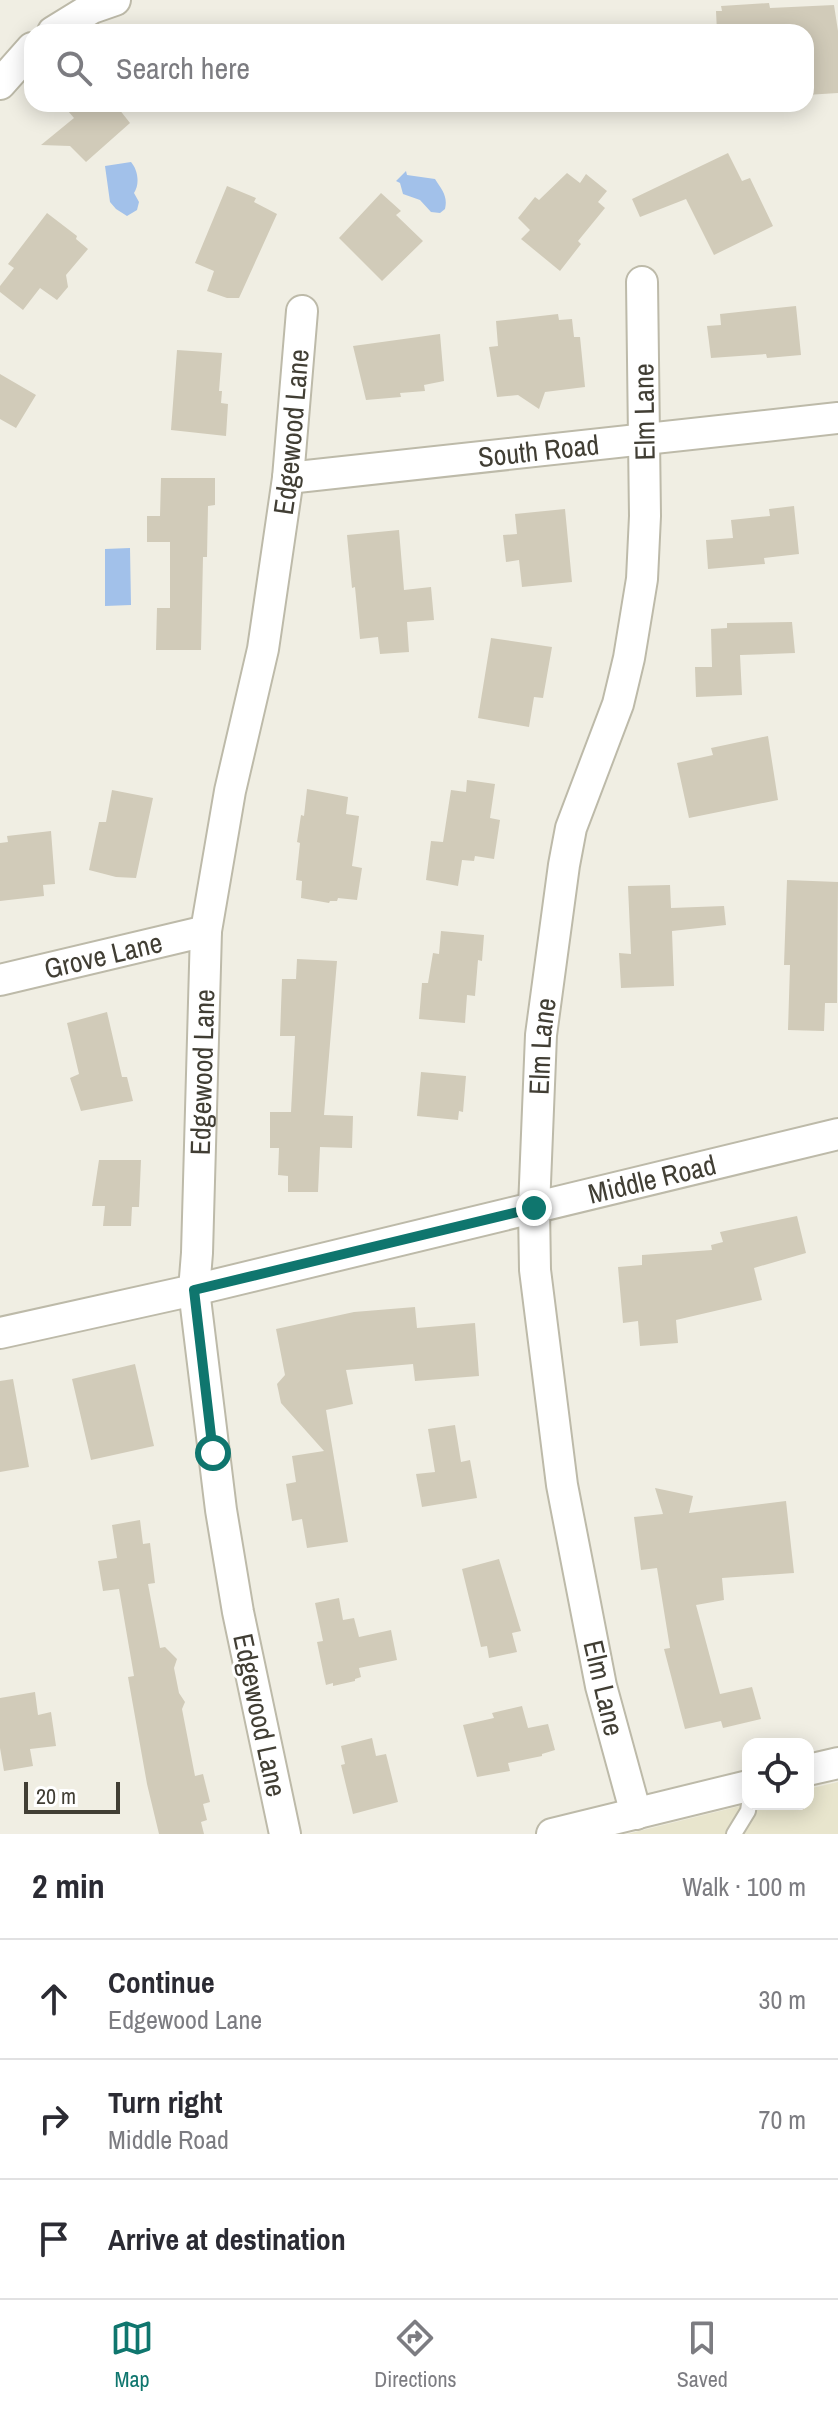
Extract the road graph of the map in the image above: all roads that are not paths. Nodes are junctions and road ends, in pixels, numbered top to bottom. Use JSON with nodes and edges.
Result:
{"nodes":[{"id":1,"x":115,"y":0,"type":"edge"},
{"id":2,"x":66,"y":24,"type":"edge"},
{"id":3,"x":24,"y":57,"type":"edge"},
{"id":4,"x":0,"y":84,"type":"edge"},
{"id":5,"x":642,"y":282,"type":"dead end"},
{"id":6,"x":302,"y":311,"type":"dead end"},
{"id":7,"x":838,"y":418,"type":"edge"},
{"id":8,"x":645,"y":439,"type":"junction"},
{"id":9,"x":288,"y":478,"type":"junction"},
{"id":10,"x":206,"y":931,"type":"junction"},
{"id":11,"x":0,"y":980,"type":"edge"},
{"id":12,"x":838,"y":1134,"type":"edge"},
{"id":13,"x":534,"y":1208,"type":"junction"},
{"id":14,"x":194,"y":1290,"type":"junction"},
{"id":15,"x":0,"y":1333,"type":"edge"},
{"id":16,"x":838,"y":1763,"type":"edge"},
{"id":17,"x":814,"y":1769,"type":"edge"},
{"id":18,"x":742,"y":1788,"type":"edge"},
{"id":19,"x":748,"y":1810,"type":"edge"},
{"id":20,"x":636,"y":1814,"type":"junction"},
{"id":21,"x":285,"y":1834,"type":"edge"},
{"id":22,"x":552,"y":1834,"type":"edge"},
{"id":23,"x":734,"y":1834,"type":"edge"}],
"edges":[{"from":1,"to":2,"type":"street"},
{"from":3,"to":4,"type":"street"},
{"from":5,"to":8,"type":"street","name":"Elm Lane"},
{"from":6,"to":9,"type":"street","name":"Edgewood Lane"},
{"from":7,"to":8,"type":"street","name":"South Road"},
{"from":8,"to":9,"type":"street","name":"South Road"},
{"from":8,"to":13,"type":"street","name":"Elm Lane"},
{"from":9,"to":10,"type":"street","name":"Edgewood Lane"},
{"from":10,"to":11,"type":"street","name":"Grove Lane"},
{"from":10,"to":14,"type":"street","name":"Edgewood Lane"},
{"from":12,"to":13,"type":"street","name":"Middle Road"},
{"from":13,"to":14,"type":"street","name":"Middle Road"},
{"from":13,"to":20,"type":"street","name":"Elm Lane"},
{"from":14,"to":15,"type":"street","name":"Middle Road"},
{"from":14,"to":21,"type":"street","name":"Edgewood Lane"},
{"from":16,"to":17,"type":"street"},
{"from":18,"to":20,"type":"street"},
{"from":19,"to":23,"type":"lane"},
{"from":20,"to":22,"type":"street"}]}
